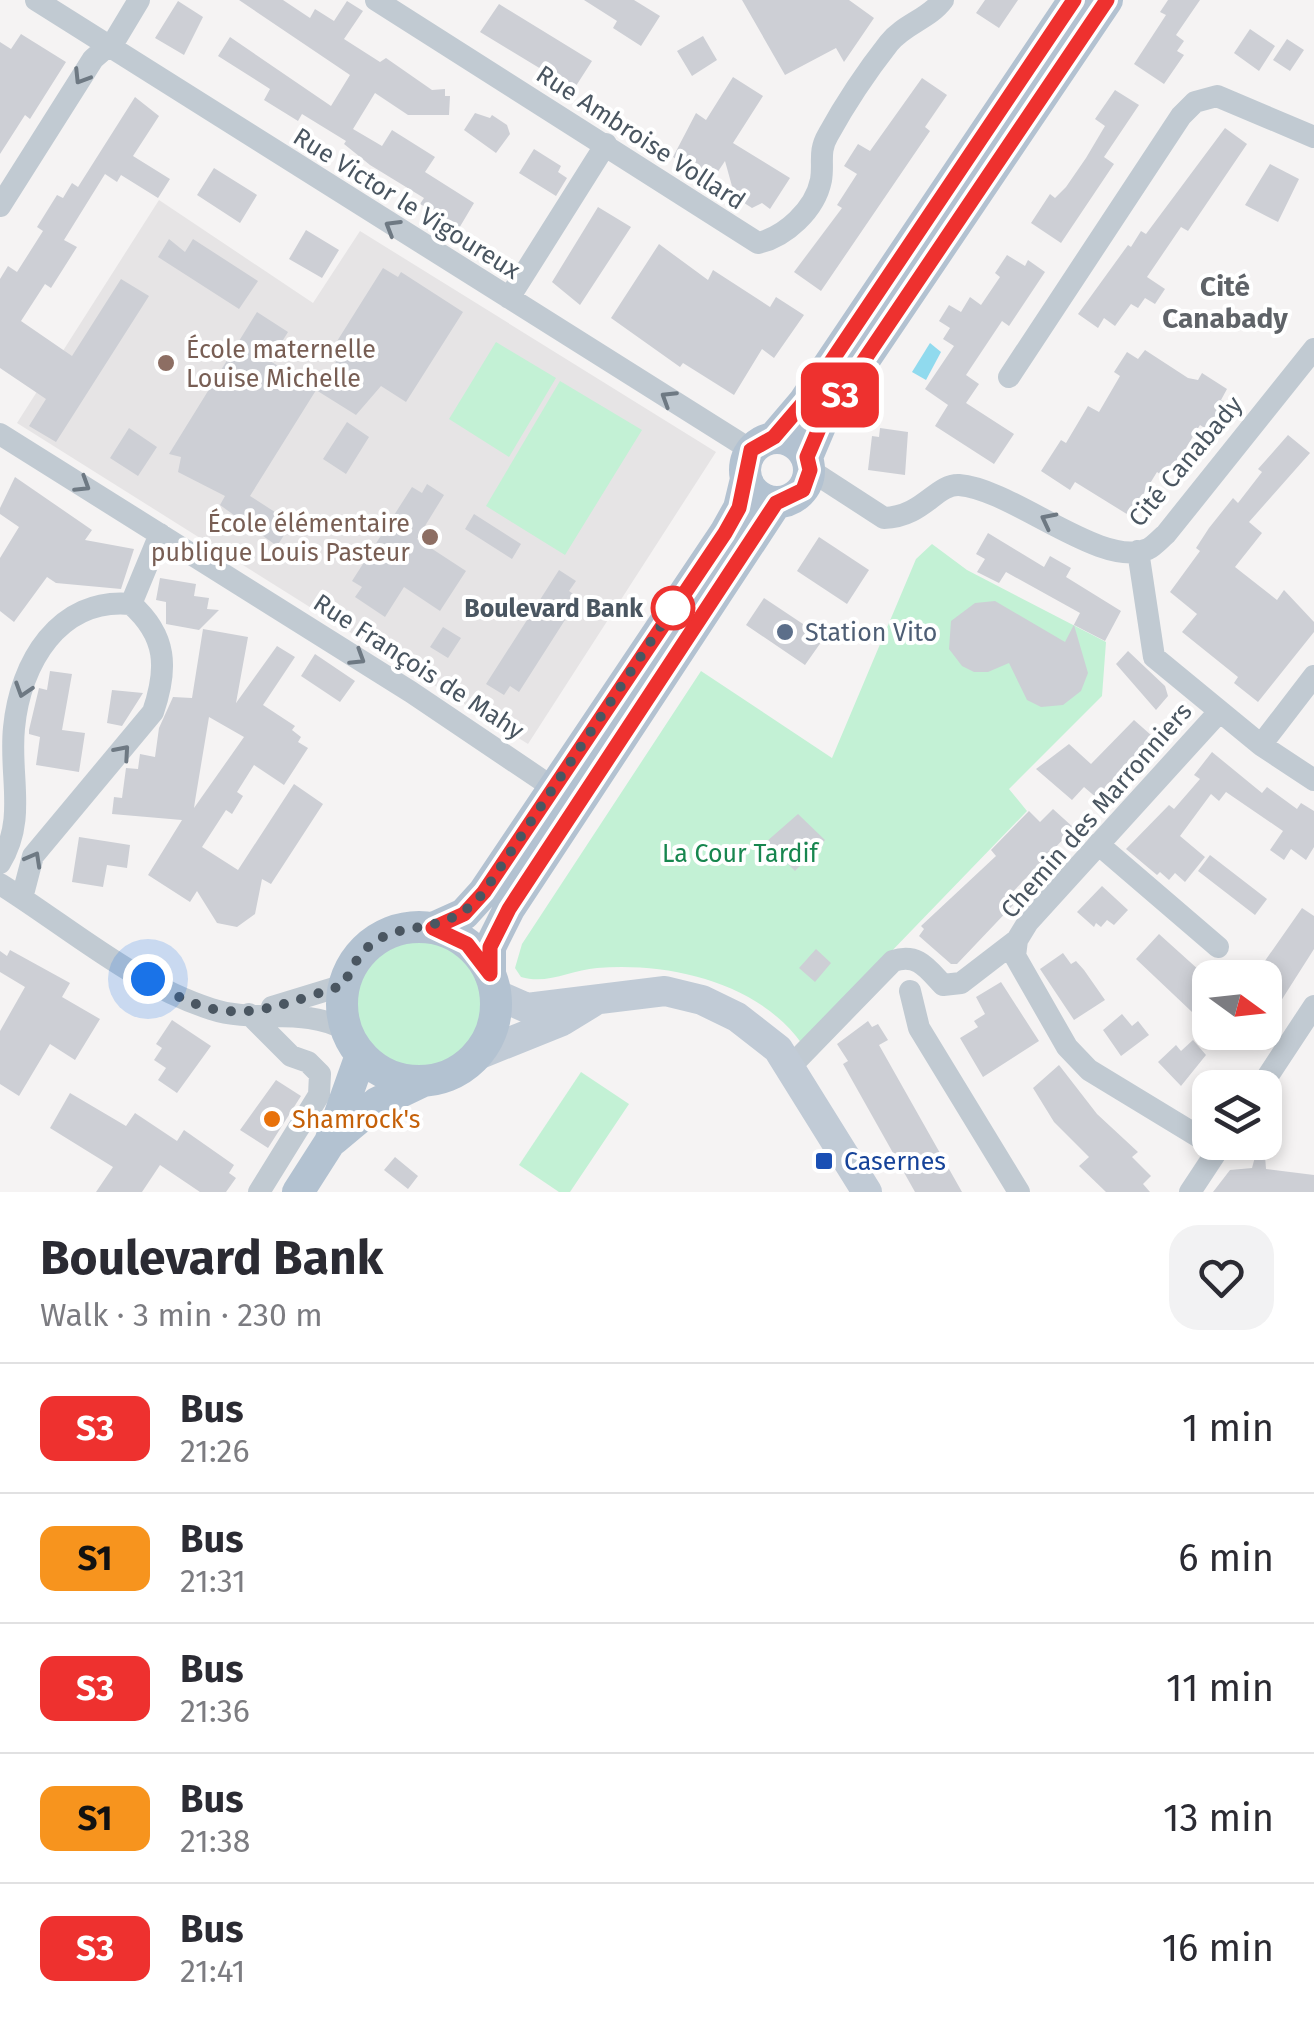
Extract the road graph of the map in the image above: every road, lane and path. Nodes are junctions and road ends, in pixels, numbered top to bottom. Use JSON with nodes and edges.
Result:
{"nodes":[{"id":1,"x":36,"y":0,"type":"edge"},
{"id":2,"x":139,"y":0,"type":"edge"},
{"id":3,"x":376,"y":0,"type":"edge"},
{"id":4,"x":943,"y":0,"type":"edge"},
{"id":5,"x":1074,"y":0,"type":"edge"},
{"id":6,"x":1108,"y":0,"type":"edge"},
{"id":7,"x":107,"y":46,"type":"junction"},
{"id":8,"x":1314,"y":138,"type":"edge"},
{"id":9,"x":606,"y":144,"type":"junction"},
{"id":10,"x":0,"y":206,"type":"edge"},
{"id":11,"x":509,"y":298,"type":"junction"},
{"id":12,"x":1314,"y":349,"type":"edge"},
{"id":13,"x":1009,"y":377,"type":"dead end"},
{"id":14,"x":0,"y":434,"type":"edge"},
{"id":15,"x":757,"y":455,"type":"junction"},
{"id":16,"x":808,"y":464,"type":"junction"},
{"id":17,"x":776,"y":503,"type":"junction"},
{"id":18,"x":160,"y":534,"type":"junction"},
{"id":19,"x":1138,"y":550,"type":"junction"},
{"id":20,"x":130,"y":604,"type":"junction"},
{"id":21,"x":1314,"y":676,"type":"edge"},
{"id":22,"x":1219,"y":712,"type":"junction"},
{"id":23,"x":1261,"y":744,"type":"junction"},
{"id":24,"x":1314,"y":780,"type":"edge"},
{"id":25,"x":552,"y":787,"type":"junction"},
{"id":26,"x":17,"y":798,"type":"junction"},
{"id":27,"x":58,"y":825,"type":"junction"},
{"id":28,"x":1098,"y":844,"type":"junction"},
{"id":29,"x":0,"y":863,"type":"edge"},
{"id":30,"x":0,"y":884,"type":"edge"},
{"id":31,"x":22,"y":898,"type":"junction"},
{"id":32,"x":433,"y":928,"type":"junction"},
{"id":33,"x":1017,"y":940,"type":"junction"},
{"id":34,"x":1218,"y":947,"type":"dead end"},
{"id":35,"x":492,"y":984,"type":"junction"},
{"id":36,"x":344,"y":985,"type":"junction"},
{"id":37,"x":910,"y":991,"type":"dead end"},
{"id":38,"x":593,"y":1002,"type":"junction"},
{"id":39,"x":1314,"y":1006,"type":"edge"},
{"id":40,"x":249,"y":1014,"type":"junction"},
{"id":41,"x":354,"y":1043,"type":"junction"},
{"id":42,"x":475,"y":1056,"type":"junction"},
{"id":43,"x":790,"y":1067,"type":"junction"},
{"id":44,"x":1272,"y":1070,"type":"edge"},
{"id":45,"x":422,"y":1081,"type":"junction"},
{"id":46,"x":1192,"y":1129,"type":"edge"},
{"id":47,"x":330,"y":1142,"type":"junction"},
{"id":48,"x":1212,"y":1160,"type":"edge"},
{"id":49,"x":259,"y":1192,"type":"edge"},
{"id":50,"x":298,"y":1192,"type":"edge"},
{"id":51,"x":867,"y":1192,"type":"edge"},
{"id":52,"x":1019,"y":1192,"type":"edge"},
{"id":53,"x":1190,"y":1192,"type":"edge"}],
"edges":[{"from":1,"to":7,"type":"street","name":"Rue Victor le Vigoureux"},
{"from":2,"to":7,"type":"street"},
{"from":3,"to":9,"type":"street","name":"Rue Ambroise Vollard"},
{"from":4,"to":9,"type":"street","name":"Rue Ambroise Vollard"},
{"from":5,"to":15,"type":"main road"},
{"from":6,"to":16,"type":"main road"},
{"from":7,"to":10,"type":"street","one_way":true},
{"from":11,"to":7,"type":"street","name":"Rue Victor le Vigoureux","one_way":true},
{"from":8,"to":13,"type":"street"},
{"from":9,"to":11,"type":"street"},
{"from":15,"to":11,"type":"street","name":"Rue Victor le Vigoureux","one_way":true},
{"from":12,"to":19,"type":"street","name":"Cité Canabady"},
{"from":14,"to":18,"type":"street","name":"Rue François de Mahy","one_way":true},
{"from":15,"to":16,"type":"main road"},
{"from":15,"to":17,"type":"main road"},
{"from":15,"to":25,"type":"main road"},
{"from":16,"to":17,"type":"main road"},
{"from":19,"to":16,"type":"street","name":"Cité Canabady","one_way":true},
{"from":17,"to":35,"type":"main road"},
{"from":18,"to":20,"type":"street"},
{"from":18,"to":25,"type":"street","name":"Rue François de Mahy","one_way":true},
{"from":19,"to":22,"type":"street"},
{"from":20,"to":26,"type":"street","one_way":true},
{"from":27,"to":20,"type":"street","one_way":true},
{"from":21,"to":23,"type":"street"},
{"from":22,"to":23,"type":"street"},
{"from":22,"to":28,"type":"street","name":"Chemin des Marronniers"},
{"from":23,"to":24,"type":"street"},
{"from":25,"to":32,"type":"main road"},
{"from":26,"to":27,"type":"street"},
{"from":26,"to":29,"type":"street"},
{"from":31,"to":27,"type":"street","one_way":true},
{"from":28,"to":33,"type":"street","name":"Chemin des Marronniers"},
{"from":28,"to":34,"type":"street"},
{"from":30,"to":31,"type":"street"},
{"from":31,"to":40,"type":"street"},
{"from":32,"to":35,"type":"main road"},
{"from":32,"to":36,"type":"main road"},
{"from":33,"to":43,"type":"street"},
{"from":33,"to":46,"type":"street","name":"Chemin des Marronniers"},
{"from":35,"to":38,"type":"main road"},
{"from":35,"to":42,"type":"main road"},
{"from":36,"to":40,"type":"street"},
{"from":36,"to":41,"type":"main road"},
{"from":37,"to":52,"type":"street"},
{"from":38,"to":42,"type":"main road"},
{"from":38,"to":43,"type":"main road"},
{"from":39,"to":44,"type":"street"},
{"from":40,"to":41,"type":"street"},
{"from":40,"to":49,"type":"street"},
{"from":41,"to":45,"type":"main road"},
{"from":41,"to":47,"type":"main road"},
{"from":42,"to":45,"type":"main road"},
{"from":43,"to":51,"type":"main road"},
{"from":45,"to":47,"type":"main road"},
{"from":47,"to":50,"type":"main road"},
{"from":48,"to":53,"type":"street"}]}
